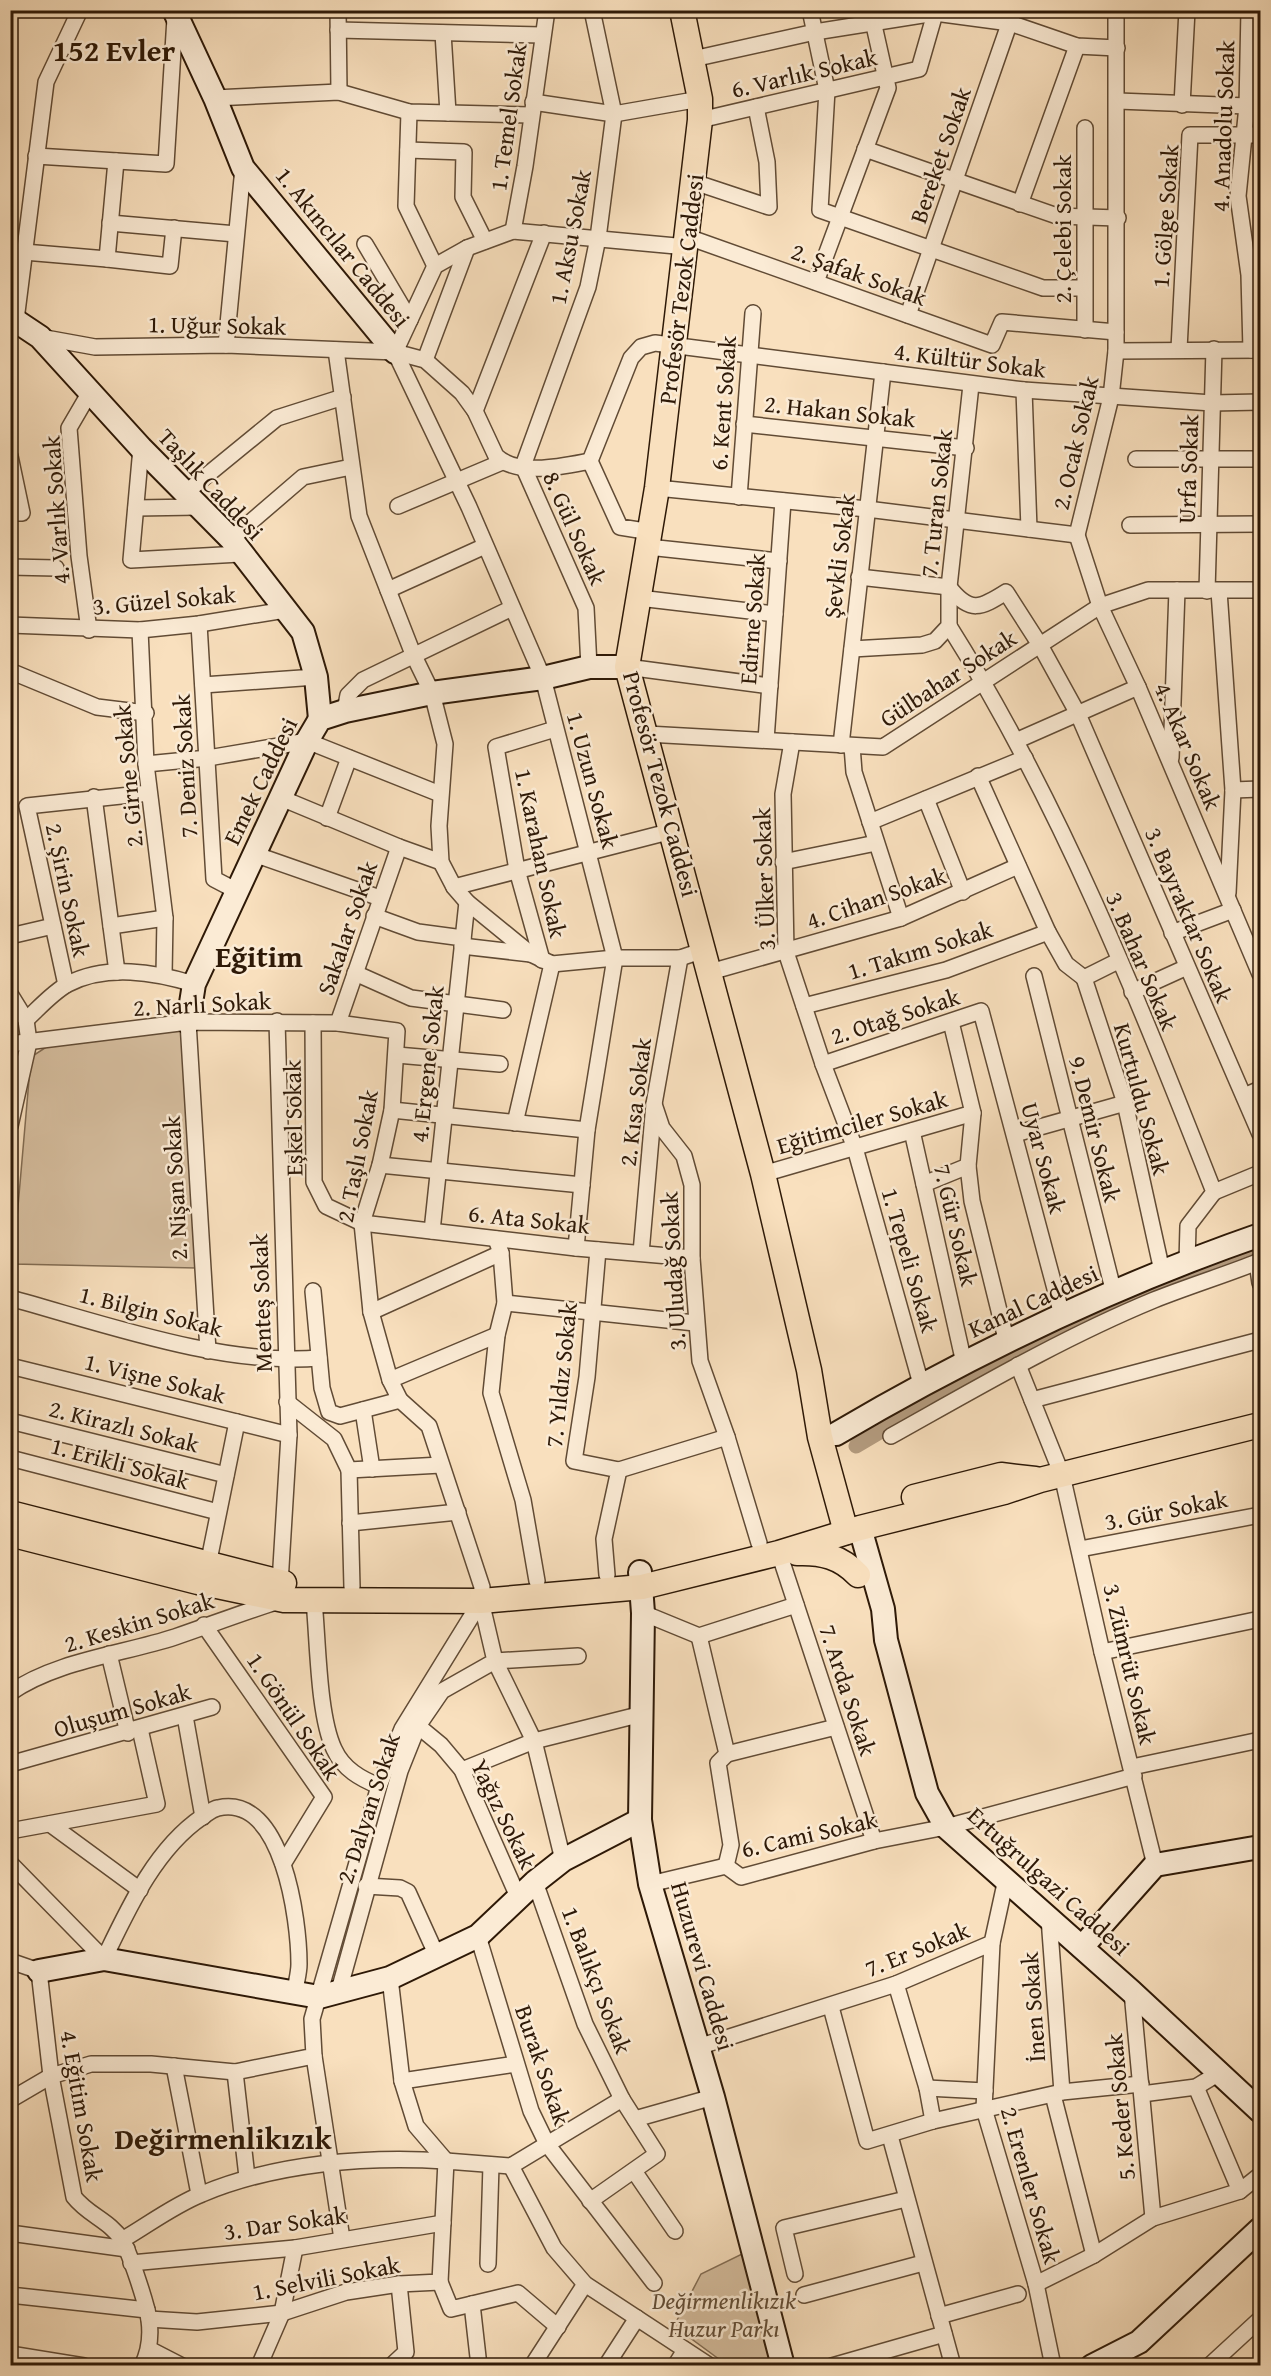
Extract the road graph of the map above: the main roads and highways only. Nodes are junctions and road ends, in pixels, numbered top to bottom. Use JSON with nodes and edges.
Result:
{"nodes":[{"id":1,"x":682,"y":10,"type":"edge"},
{"id":2,"x":809,"y":1370,"type":"junction"},
{"id":3,"x":1260,"y":1425,"type":"edge"},
{"id":4,"x":10,"y":1513,"type":"edge"},
{"id":5,"x":851,"y":1522,"type":"junction"},
{"id":6,"x":10,"y":1534,"type":"edge"},
{"id":7,"x":769,"y":1548,"type":"junction"},
{"id":8,"x":858,"y":1575,"type":"road end"},
{"id":9,"x":641,"y":1580,"type":"junction"},
{"id":10,"x":282,"y":1592,"type":"junction"},
{"id":11,"x":482,"y":1594,"type":"junction"}],
"edges":[{"from":1,"to":2,"type":"main road","name":"Profesör Tezok Caddesi"},
{"from":2,"to":5,"type":"main road"},
{"from":2,"to":5,"type":"main road"},
{"from":3,"to":5,"type":"main road"},
{"from":4,"to":10,"type":"main road"},
{"from":5,"to":7,"type":"main road"},
{"from":6,"to":10,"type":"main road"},
{"from":7,"to":8,"type":"main road"},
{"from":7,"to":9,"type":"main road"},
{"from":9,"to":11,"type":"main road"},
{"from":9,"to":11,"type":"main road"},
{"from":10,"to":11,"type":"main road"},
{"from":10,"to":11,"type":"main road"}]}
